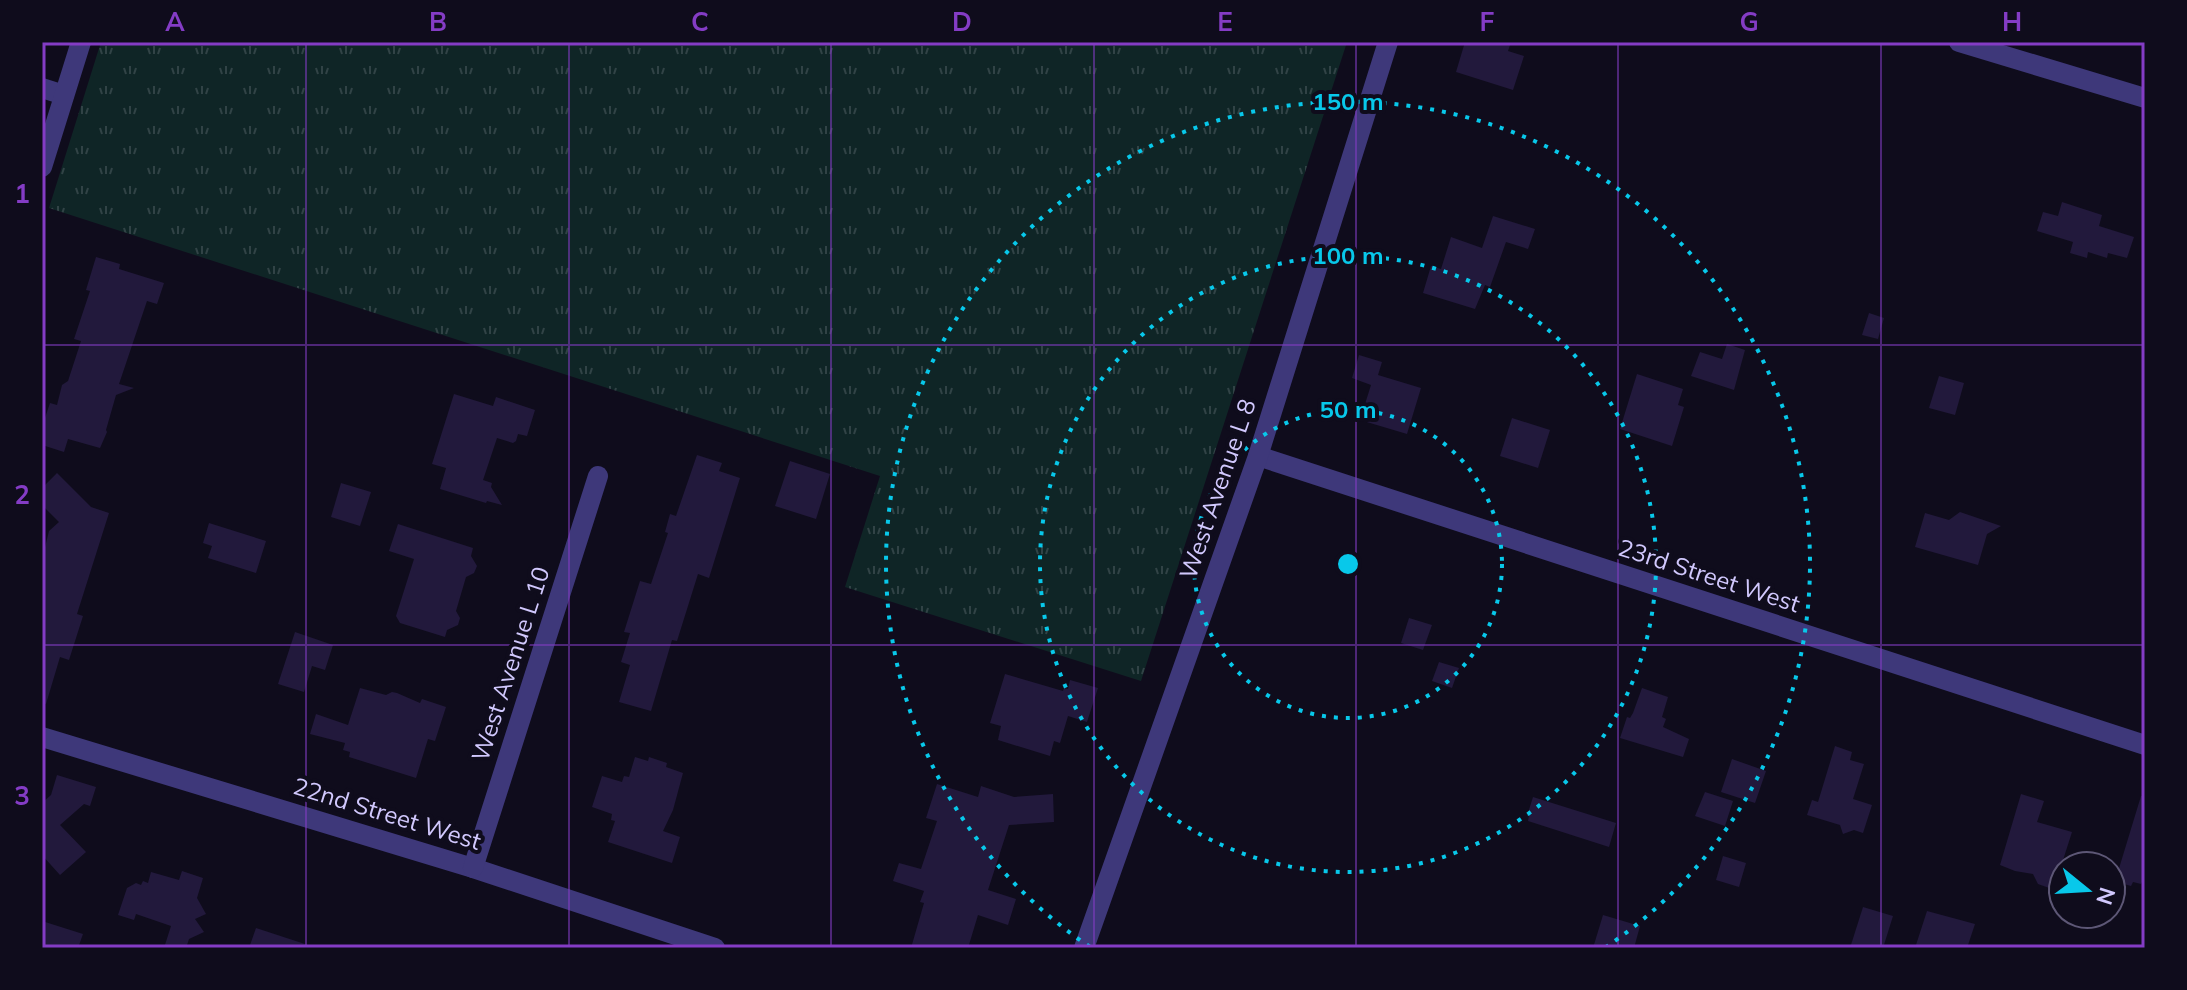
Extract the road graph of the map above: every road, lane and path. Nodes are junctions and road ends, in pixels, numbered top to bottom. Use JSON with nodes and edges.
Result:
{"nodes":[{"id":1,"x":81,"y":42,"type":"edge"},
{"id":2,"x":1388,"y":42,"type":"edge"},
{"id":3,"x":1959,"y":42,"type":"edge"},
{"id":4,"x":42,"y":88,"type":"edge"},
{"id":5,"x":64,"y":95,"type":"junction"},
{"id":6,"x":2145,"y":98,"type":"edge"},
{"id":7,"x":42,"y":167,"type":"edge"},
{"id":8,"x":1258,"y":456,"type":"junction"},
{"id":9,"x":598,"y":476,"type":"dead end"},
{"id":10,"x":42,"y":737,"type":"edge"},
{"id":11,"x":2145,"y":745,"type":"edge"},
{"id":12,"x":473,"y":868,"type":"junction"},
{"id":13,"x":715,"y":948,"type":"edge"},
{"id":14,"x":1084,"y":948,"type":"edge"}],
"edges":[{"from":1,"to":5,"type":"street"},
{"from":2,"to":8,"type":"street","name":"West Avenue L 8"},
{"from":3,"to":6,"type":"street"},
{"from":4,"to":5,"type":"street"},
{"from":5,"to":7,"type":"street"},
{"from":8,"to":11,"type":"street","name":"23rd Street West"},
{"from":8,"to":14,"type":"street","name":"West Avenue L 8"},
{"from":9,"to":12,"type":"street","name":"West Avenue L 10"},
{"from":10,"to":12,"type":"street","name":"22nd Street West"},
{"from":12,"to":13,"type":"street","name":"22nd Street West"}]}
